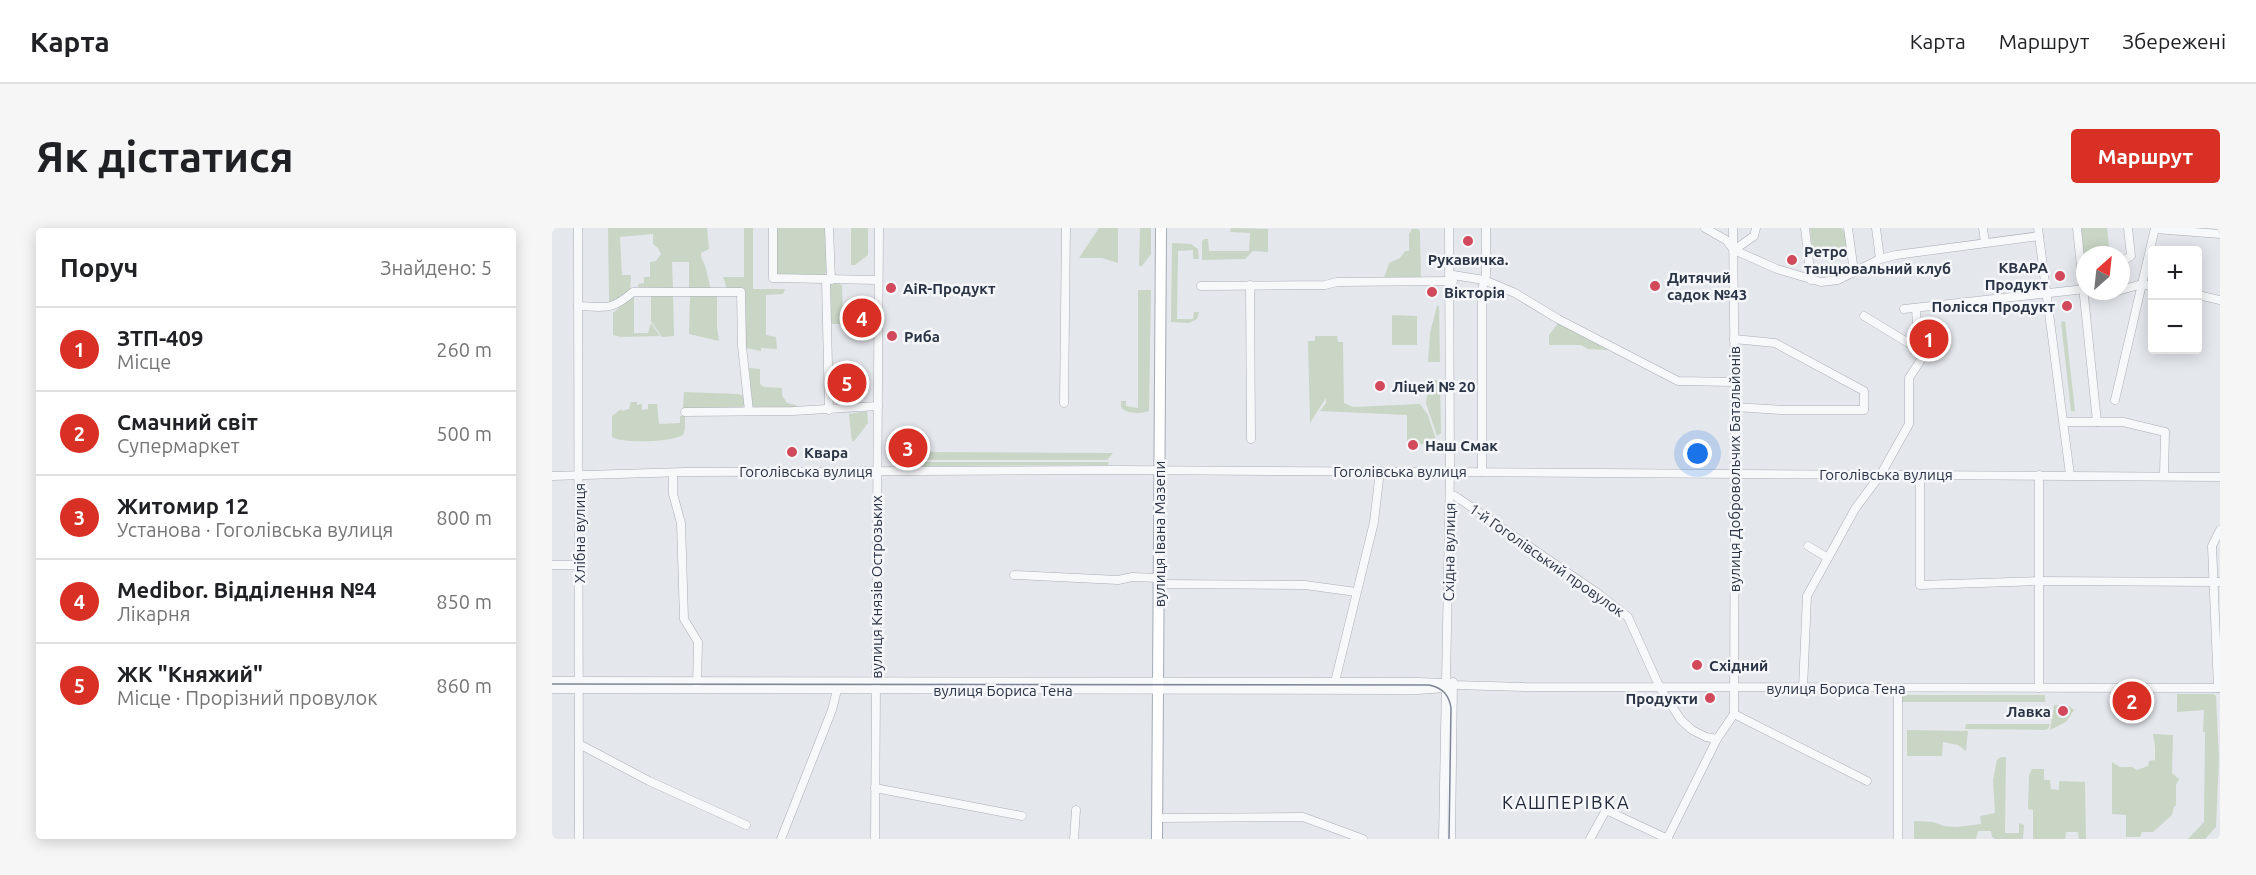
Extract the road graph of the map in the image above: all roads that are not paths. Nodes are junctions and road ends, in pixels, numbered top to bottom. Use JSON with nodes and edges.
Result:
{"nodes":[{"id":1,"x":578,"y":228,"type":"edge"},
{"id":2,"x":773,"y":228,"type":"edge"},
{"id":3,"x":830,"y":228,"type":"edge"},
{"id":4,"x":879,"y":228,"type":"edge"},
{"id":5,"x":1066,"y":228,"type":"edge"},
{"id":6,"x":1161,"y":228,"type":"edge"},
{"id":7,"x":1450,"y":228,"type":"edge"},
{"id":8,"x":1486,"y":228,"type":"edge"},
{"id":9,"x":1705,"y":228,"type":"edge"},
{"id":10,"x":1733,"y":228,"type":"edge"},
{"id":11,"x":1756,"y":228,"type":"edge"},
{"id":12,"x":1805,"y":228,"type":"edge"},
{"id":13,"x":1848,"y":228,"type":"edge"},
{"id":14,"x":1876,"y":228,"type":"edge"},
{"id":15,"x":1983,"y":228,"type":"edge"},
{"id":16,"x":2077,"y":228,"type":"edge"},
{"id":17,"x":2128,"y":228,"type":"edge"},
{"id":18,"x":2155,"y":229,"type":"edge"},
{"id":19,"x":2038,"y":232,"type":"edge"},
{"id":20,"x":2220,"y":234,"type":"edge"},
{"id":21,"x":1985,"y":243,"type":"junction"},
{"id":22,"x":2080,"y":246,"type":"edge"},
{"id":23,"x":2130,"y":246,"type":"edge"},
{"id":24,"x":1734,"y":250,"type":"junction"},
{"id":25,"x":1880,"y":260,"type":"junction"},
{"id":26,"x":1854,"y":272,"type":"junction"},
{"id":27,"x":1452,"y":279,"type":"junction"},
{"id":28,"x":828,"y":280,"type":"junction"},
{"id":29,"x":878,"y":280,"type":"junction"},
{"id":30,"x":1484,"y":280,"type":"junction"},
{"id":31,"x":1811,"y":280,"type":"junction"},
{"id":32,"x":2142,"y":284,"type":"junction"},
{"id":33,"x":1250,"y":285,"type":"junction"},
{"id":34,"x":2148,"y":285,"type":"edge"},
{"id":35,"x":1201,"y":286,"type":"dead end"},
{"id":36,"x":2130,"y":287,"type":"edge"},
{"id":37,"x":2076,"y":290,"type":"edge"},
{"id":38,"x":2046,"y":292,"type":"junction"},
{"id":39,"x":2202,"y":296,"type":"edge"},
{"id":40,"x":2085,"y":300,"type":"edge"},
{"id":41,"x":2220,"y":300,"type":"edge"},
{"id":42,"x":579,"y":306,"type":"junction"},
{"id":43,"x":1916,"y":308,"type":"junction"},
{"id":44,"x":1904,"y":309,"type":"dead end"},
{"id":45,"x":1864,"y":316,"type":"dead end"},
{"id":46,"x":1734,"y":339,"type":"junction"},
{"id":47,"x":1918,"y":342,"type":"junction"},
{"id":48,"x":1734,"y":382,"type":"junction"},
{"id":49,"x":2115,"y":400,"type":"dead end"},
{"id":50,"x":1064,"y":403,"type":"dead end"},
{"id":51,"x":878,"y":406,"type":"junction"},
{"id":52,"x":1735,"y":407,"type":"junction"},
{"id":53,"x":829,"y":410,"type":"junction"},
{"id":54,"x":748,"y":411,"type":"junction"},
{"id":55,"x":685,"y":412,"type":"dead end"},
{"id":56,"x":2064,"y":422,"type":"junction"},
{"id":57,"x":2097,"y":422,"type":"junction"},
{"id":58,"x":1251,"y":439,"type":"dead end"},
{"id":59,"x":1160,"y":470,"type":"junction"},
{"id":60,"x":876,"y":471,"type":"junction"},
{"id":61,"x":1380,"y":471,"type":"junction"},
{"id":62,"x":1453,"y":471,"type":"junction"},
{"id":63,"x":1482,"y":472,"type":"junction"},
{"id":64,"x":673,"y":473,"type":"junction"},
{"id":65,"x":1734,"y":473,"type":"junction"},
{"id":66,"x":1881,"y":474,"type":"junction"},
{"id":67,"x":1920,"y":474,"type":"junction"},
{"id":68,"x":580,"y":475,"type":"junction"},
{"id":69,"x":2039,"y":475,"type":"junction"},
{"id":70,"x":2070,"y":475,"type":"junction"},
{"id":71,"x":552,"y":476,"type":"edge"},
{"id":72,"x":2164,"y":476,"type":"junction"},
{"id":73,"x":2220,"y":477,"type":"edge"},
{"id":74,"x":1455,"y":496,"type":"junction"},
{"id":75,"x":2220,"y":530,"type":"edge"},
{"id":76,"x":1808,"y":546,"type":"dead end"},
{"id":77,"x":1828,"y":558,"type":"junction"},
{"id":78,"x":552,"y":565,"type":"edge"},
{"id":79,"x":579,"y":565,"type":"junction"},
{"id":80,"x":1014,"y":574,"type":"dead end"},
{"id":81,"x":1159,"y":581,"type":"junction"},
{"id":82,"x":2039,"y":581,"type":"junction"},
{"id":83,"x":2216,"y":582,"type":"edge"},
{"id":84,"x":1356,"y":592,"type":"junction"},
{"id":85,"x":552,"y":681,"type":"edge"},
{"id":86,"x":579,"y":685,"type":"junction"},
{"id":87,"x":697,"y":685,"type":"junction"},
{"id":88,"x":876,"y":686,"type":"junction"},
{"id":89,"x":1158,"y":686,"type":"junction"},
{"id":90,"x":1334,"y":686,"type":"junction"},
{"id":91,"x":1449,"y":686,"type":"junction"},
{"id":92,"x":1660,"y":688,"type":"junction"},
{"id":93,"x":1734,"y":688,"type":"junction"},
{"id":94,"x":1803,"y":688,"type":"junction"},
{"id":95,"x":1898,"y":688,"type":"junction"},
{"id":96,"x":2039,"y":688,"type":"junction"},
{"id":97,"x":2219,"y":688,"type":"edge"},
{"id":98,"x":552,"y":689,"type":"edge"},
{"id":99,"x":837,"y":690,"type":"junction"},
{"id":100,"x":1734,"y":714,"type":"junction"},
{"id":101,"x":1717,"y":739,"type":"junction"},
{"id":102,"x":579,"y":744,"type":"junction"},
{"id":103,"x":1867,"y":781,"type":"dead end"},
{"id":104,"x":875,"y":788,"type":"junction"},
{"id":105,"x":1076,"y":810,"type":"dead end"},
{"id":106,"x":1022,"y":816,"type":"dead end"},
{"id":107,"x":1157,"y":818,"type":"junction"},
{"id":108,"x":746,"y":825,"type":"dead end"},
{"id":109,"x":579,"y":839,"type":"edge"},
{"id":110,"x":781,"y":839,"type":"edge"},
{"id":111,"x":874,"y":839,"type":"edge"},
{"id":112,"x":1074,"y":839,"type":"edge"},
{"id":113,"x":1157,"y":839,"type":"edge"},
{"id":114,"x":1363,"y":839,"type":"edge"},
{"id":115,"x":1443,"y":839,"type":"edge"},
{"id":116,"x":1452,"y":839,"type":"edge"},
{"id":117,"x":1590,"y":839,"type":"edge"},
{"id":118,"x":1668,"y":839,"type":"edge"},
{"id":119,"x":1898,"y":839,"type":"edge"}],
"edges":[{"from":1,"to":42,"type":"street","name":"Хлібна вулиця"},
{"from":2,"to":28,"type":"street"},
{"from":3,"to":28,"type":"street"},
{"from":4,"to":29,"type":"street","name":"вулиця Князів Острозьких"},
{"from":5,"to":50,"type":"street"},
{"from":6,"to":59,"type":"main road","name":"вулиця Івана Мазепи"},
{"from":7,"to":27,"type":"street","name":"Східна вулиця"},
{"from":8,"to":30,"type":"street"},
{"from":9,"to":24,"type":"street"},
{"from":10,"to":24,"type":"street","name":"вулиця Добровольчих Батальйонів"},
{"from":11,"to":24,"type":"street"},
{"from":12,"to":31,"type":"street"},
{"from":13,"to":26,"type":"street"},
{"from":14,"to":25,"type":"street"},
{"from":15,"to":21,"type":"street"},
{"from":16,"to":22,"type":"street"},
{"from":17,"to":23,"type":"street"},
{"from":18,"to":20,"type":"street"},
{"from":18,"to":32,"type":"street"},
{"from":19,"to":21,"type":"street"},
{"from":19,"to":38,"type":"street"},
{"from":21,"to":25,"type":"street"},
{"from":24,"to":31,"type":"street"},
{"from":24,"to":46,"type":"street","name":"вулиця Добровольчих Батальйонів"},
{"from":25,"to":26,"type":"street"},
{"from":26,"to":31,"type":"street"},
{"from":27,"to":30,"type":"street"},
{"from":27,"to":33,"type":"street"},
{"from":27,"to":62,"type":"street","name":"Східна вулиця"},
{"from":28,"to":29,"type":"street"},
{"from":28,"to":53,"type":"street"},
{"from":29,"to":51,"type":"street","name":"вулиця Князів Острозьких"},
{"from":30,"to":48,"type":"street"},
{"from":30,"to":63,"type":"street"},
{"from":32,"to":34,"type":"street"},
{"from":32,"to":36,"type":"street"},
{"from":32,"to":49,"type":"street"},
{"from":33,"to":35,"type":"street"},
{"from":33,"to":58,"type":"street"},
{"from":37,"to":38,"type":"street"},
{"from":38,"to":43,"type":"street"},
{"from":38,"to":56,"type":"street"},
{"from":39,"to":41,"type":"street"},
{"from":40,"to":57,"type":"street"},
{"from":42,"to":54,"type":"street"},
{"from":42,"to":68,"type":"street","name":"Хлібна вулиця"},
{"from":43,"to":44,"type":"street"},
{"from":43,"to":47,"type":"street"},
{"from":45,"to":47,"type":"street"},
{"from":46,"to":48,"type":"street","name":"вулиця Добровольчих Батальйонів"},
{"from":46,"to":52,"type":"street"},
{"from":47,"to":66,"type":"street"},
{"from":48,"to":52,"type":"street","name":"вулиця Добровольчих Батальйонів"},
{"from":51,"to":53,"type":"street"},
{"from":51,"to":60,"type":"street","name":"вулиця Князів Острозьких"},
{"from":52,"to":65,"type":"street","name":"вулиця Добровольчих Батальйонів"},
{"from":53,"to":54,"type":"street"},
{"from":54,"to":55,"type":"street"},
{"from":56,"to":57,"type":"street"},
{"from":56,"to":70,"type":"street"},
{"from":57,"to":72,"type":"street"},
{"from":59,"to":60,"type":"street","name":"Гоголівська вулиця"},
{"from":59,"to":61,"type":"street","name":"Гоголівська вулиця"},
{"from":59,"to":81,"type":"main road","name":"вулиця Івана Мазепи"},
{"from":60,"to":64,"type":"street","name":"Гоголівська вулиця"},
{"from":60,"to":88,"type":"street","name":"вулиця Князів Острозьких"},
{"from":61,"to":62,"type":"street","name":"Гоголівська вулиця"},
{"from":61,"to":84,"type":"street"},
{"from":62,"to":63,"type":"street","name":"Гоголівська вулиця"},
{"from":62,"to":74,"type":"street","name":"Східна вулиця"},
{"from":62,"to":91,"type":"street","name":"Східна вулиця"},
{"from":63,"to":65,"type":"street","name":"Гоголівська вулиця"},
{"from":64,"to":68,"type":"street","name":"Гоголівська вулиця"},
{"from":64,"to":87,"type":"street"},
{"from":65,"to":66,"type":"street","name":"Гоголівська вулиця"},
{"from":65,"to":93,"type":"street","name":"вулиця Добровольчих Батальйонів"},
{"from":66,"to":67,"type":"street","name":"Гоголівська вулиця"},
{"from":66,"to":77,"type":"street"},
{"from":67,"to":69,"type":"street","name":"Гоголівська вулиця"},
{"from":67,"to":82,"type":"street"},
{"from":68,"to":71,"type":"street","name":"Гоголівська вулиця"},
{"from":68,"to":79,"type":"street","name":"Хлібна вулиця"},
{"from":69,"to":70,"type":"street","name":"Гоголівська вулиця"},
{"from":69,"to":82,"type":"street"},
{"from":70,"to":72,"type":"street","name":"Гоголівська вулиця"},
{"from":72,"to":73,"type":"street","name":"Гоголівська вулиця"},
{"from":74,"to":91,"type":"street","name":"Східна вулиця"},
{"from":74,"to":92,"type":"street","name":"1-й Гоголівський провулок"},
{"from":75,"to":83,"type":"street"},
{"from":76,"to":77,"type":"street"},
{"from":77,"to":94,"type":"street"},
{"from":78,"to":79,"type":"street"},
{"from":79,"to":86,"type":"street","name":"Хлібна вулиця"},
{"from":80,"to":81,"type":"street"},
{"from":81,"to":84,"type":"street"},
{"from":81,"to":89,"type":"main road","name":"вулиця Івана Мазепи"},
{"from":82,"to":83,"type":"street"},
{"from":82,"to":96,"type":"street"},
{"from":83,"to":97,"type":"street"},
{"from":84,"to":90,"type":"street"},
{"from":85,"to":86,"type":"street","name":"вулиця Бориса Тена"},
{"from":86,"to":87,"type":"street","name":"вулиця Бориса Тена"},
{"from":86,"to":98,"type":"street","name":"вулиця Бориса Тена"},
{"from":86,"to":102,"type":"street","name":"Хлібна вулиця"},
{"from":87,"to":88,"type":"street","name":"вулиця Бориса Тена"},
{"from":87,"to":99,"type":"street","name":"вулиця Бориса Тена"},
{"from":88,"to":89,"type":"street","name":"вулиця Бориса Тена"},
{"from":88,"to":99,"type":"street","name":"вулиця Бориса Тена"},
{"from":88,"to":104,"type":"street","name":"вулиця Князів Острозьких"},
{"from":89,"to":90,"type":"street","name":"вулиця Бориса Тена"},
{"from":89,"to":107,"type":"main road","name":"вулиця Івана Мазепи"},
{"from":90,"to":91,"type":"street","name":"вулиця Бориса Тена"},
{"from":91,"to":92,"type":"street","name":"вулиця Бориса Тена"},
{"from":91,"to":115,"type":"street","name":"Східна вулиця"},
{"from":91,"to":116,"type":"street","name":"Східна вулиця"},
{"from":92,"to":93,"type":"street","name":"вулиця Бориса Тена"},
{"from":92,"to":101,"type":"street","name":"1-й Гоголівський провулок"},
{"from":93,"to":94,"type":"street","name":"вулиця Бориса Тена"},
{"from":93,"to":100,"type":"street","name":"вулиця Добровольчих Батальйонів"},
{"from":94,"to":95,"type":"street","name":"вулиця Бориса Тена"},
{"from":95,"to":96,"type":"street","name":"вулиця Бориса Тена"},
{"from":95,"to":119,"type":"street"},
{"from":96,"to":97,"type":"street","name":"вулиця Бориса Тена"},
{"from":99,"to":110,"type":"street"},
{"from":100,"to":101,"type":"street"},
{"from":100,"to":103,"type":"street"},
{"from":101,"to":118,"type":"street"},
{"from":102,"to":108,"type":"street"},
{"from":102,"to":109,"type":"street","name":"Хлібна вулиця"},
{"from":104,"to":106,"type":"street"},
{"from":104,"to":111,"type":"street","name":"вулиця Князів Острозьких"},
{"from":105,"to":112,"type":"street"},
{"from":107,"to":113,"type":"main road","name":"вулиця Івана Мазепи"},
{"from":107,"to":114,"type":"street"},
{"from":117,"to":118,"type":"street"}]}
